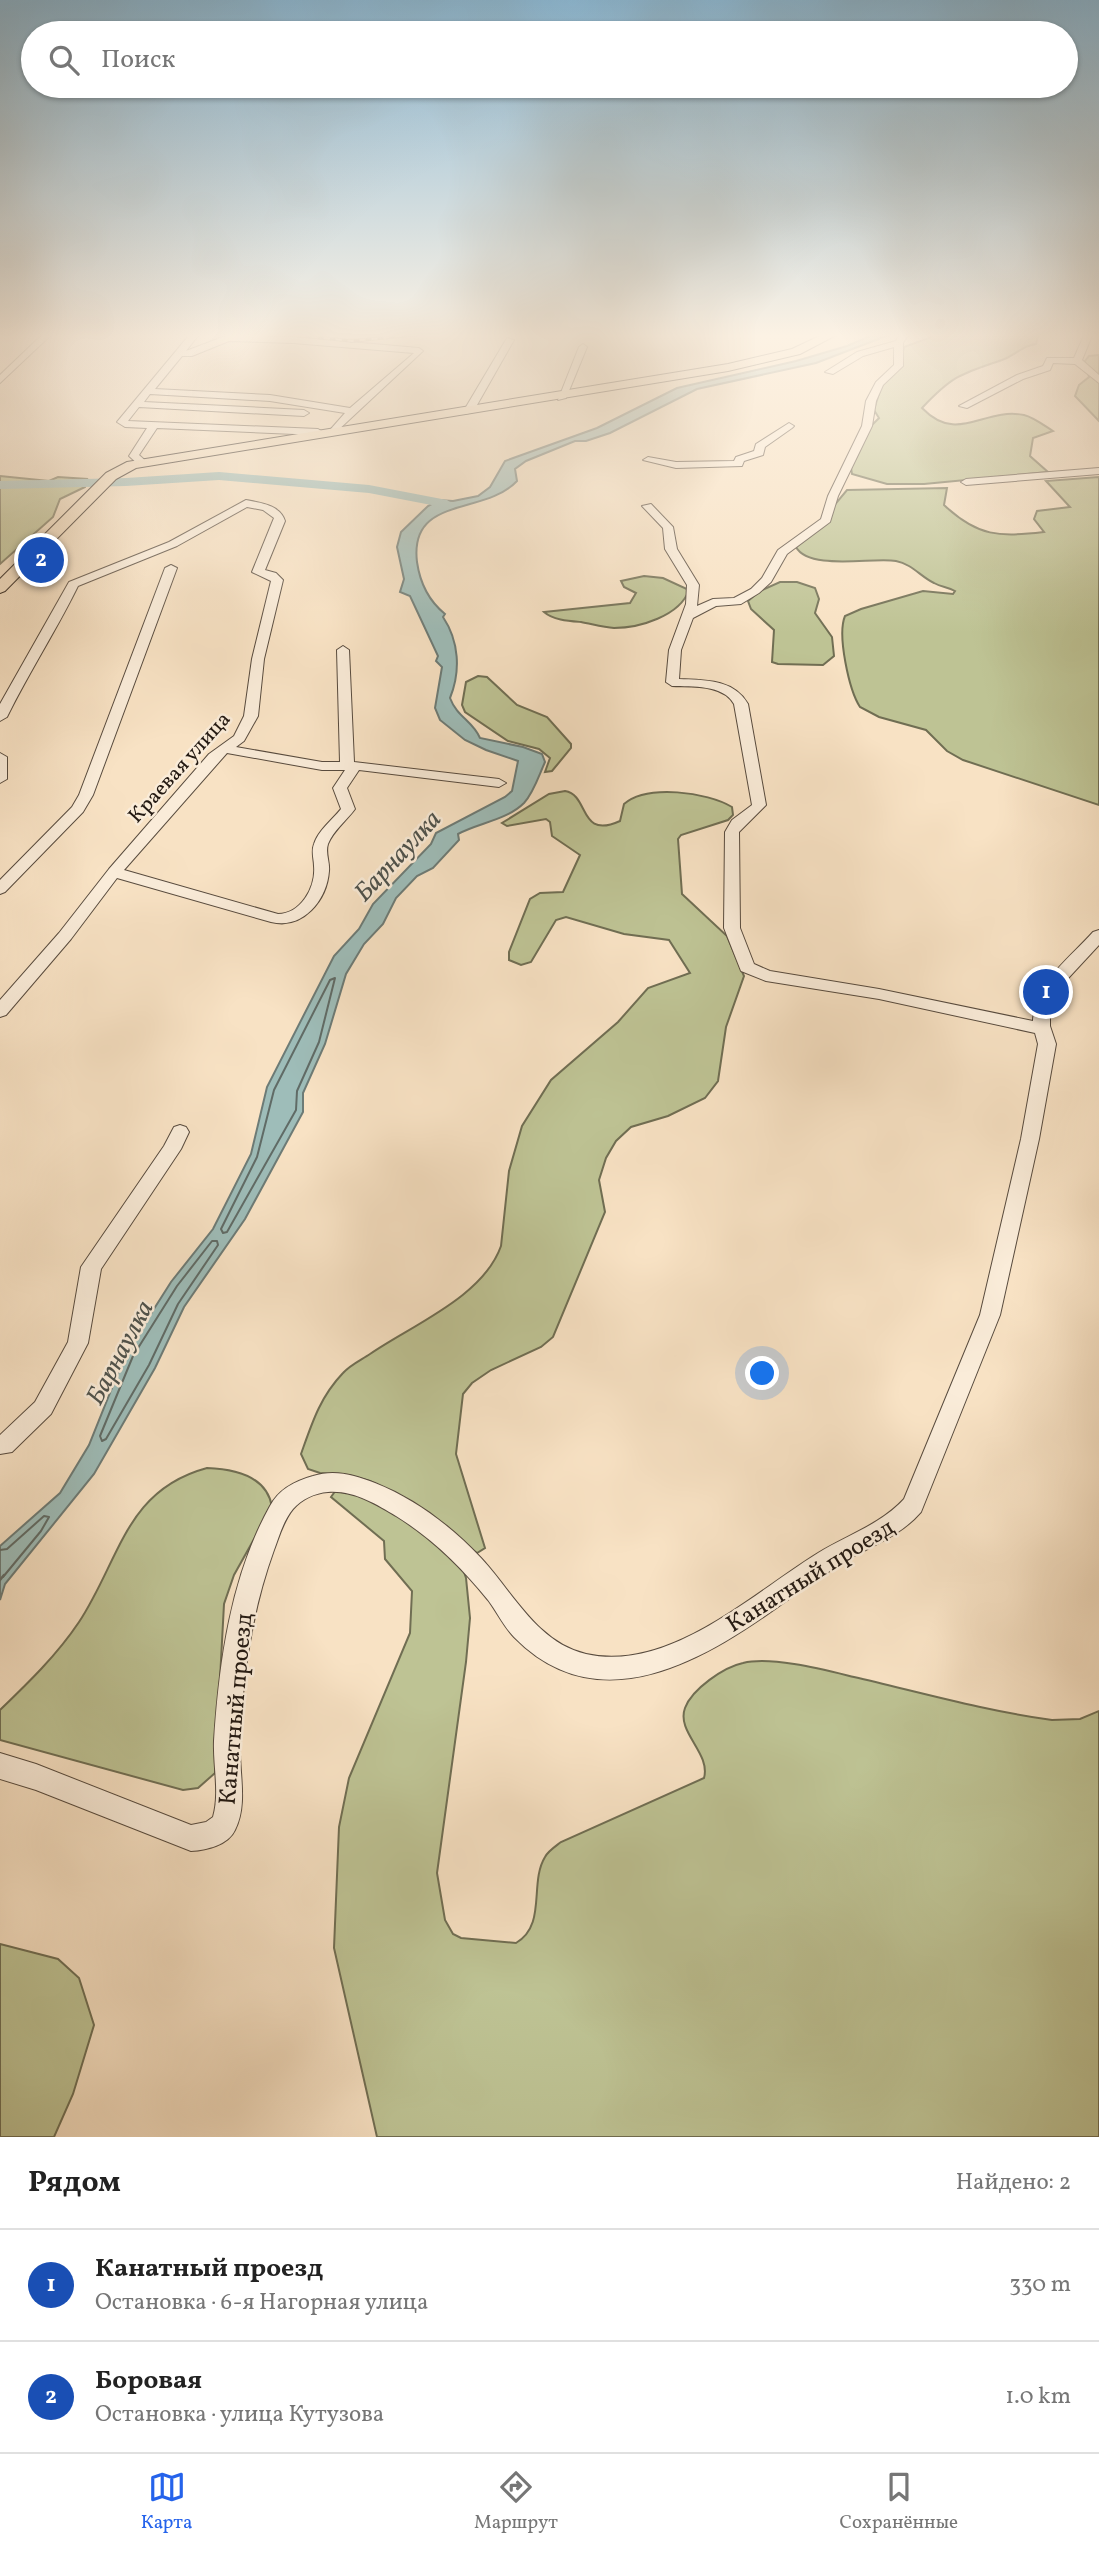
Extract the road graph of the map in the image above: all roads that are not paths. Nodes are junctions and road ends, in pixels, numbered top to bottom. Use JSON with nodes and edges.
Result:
{"nodes":[{"id":1,"x":148,"y":433,"type":"edge"},
{"id":2,"x":314,"y":433,"type":"edge"},
{"id":3,"x":779,"y":433,"type":"edge"},
{"id":4,"x":864,"y":433,"type":"edge"},
{"id":5,"x":648,"y":460,"type":"dead end"},
{"id":6,"x":143,"y":463,"type":"junction"},
{"id":7,"x":1099,"y":471,"type":"edge"},
{"id":8,"x":966,"y":482,"type":"dead end"},
{"id":9,"x":647,"y":506,"type":"dead end"},
{"id":10,"x":171,"y":568,"type":"dead end"},
{"id":11,"x":0,"y":588,"type":"edge"},
{"id":12,"x":687,"y":616,"type":"junction"},
{"id":13,"x":343,"y":650,"type":"dead end"},
{"id":14,"x":0,"y":717,"type":"edge"},
{"id":15,"x":226,"y":749,"type":"junction"},
{"id":16,"x":0,"y":757,"type":"edge"},
{"id":17,"x":351,"y":766,"type":"junction"},
{"id":18,"x":0,"y":779,"type":"edge"},
{"id":19,"x":499,"y":783,"type":"dead end"},
{"id":20,"x":114,"y":872,"type":"junction"},
{"id":21,"x":0,"y":889,"type":"edge"},
{"id":22,"x":1099,"y":935,"type":"edge"},
{"id":23,"x":0,"y":1011,"type":"edge"},
{"id":24,"x":1043,"y":1029,"type":"junction"},
{"id":25,"x":180,"y":1132,"type":"dead end"},
{"id":26,"x":0,"y":1445,"type":"edge"},
{"id":27,"x":0,"y":1766,"type":"edge"}],
"edges":[{"from":1,"to":6,"type":"street"},
{"from":2,"to":6,"type":"main road"},
{"from":3,"to":5,"type":"street"},
{"from":4,"to":12,"type":"street"},
{"from":6,"to":11,"type":"main road"},
{"from":7,"to":8,"type":"street"},
{"from":9,"to":12,"type":"street"},
{"from":10,"to":21,"type":"street"},
{"from":12,"to":24,"type":"street"},
{"from":13,"to":17,"type":"street"},
{"from":14,"to":15,"type":"street","name":"Краевая улица"},
{"from":15,"to":17,"type":"street"},
{"from":15,"to":20,"type":"street","name":"Краевая улица"},
{"from":16,"to":18,"type":"street"},
{"from":17,"to":19,"type":"street"},
{"from":17,"to":20,"type":"street"},
{"from":20,"to":23,"type":"street","name":"Краевая улица"},
{"from":22,"to":24,"type":"street","name":"Канатный проезд"},
{"from":24,"to":27,"type":"street","name":"Канатный проезд"},
{"from":25,"to":26,"type":"street"}]}
